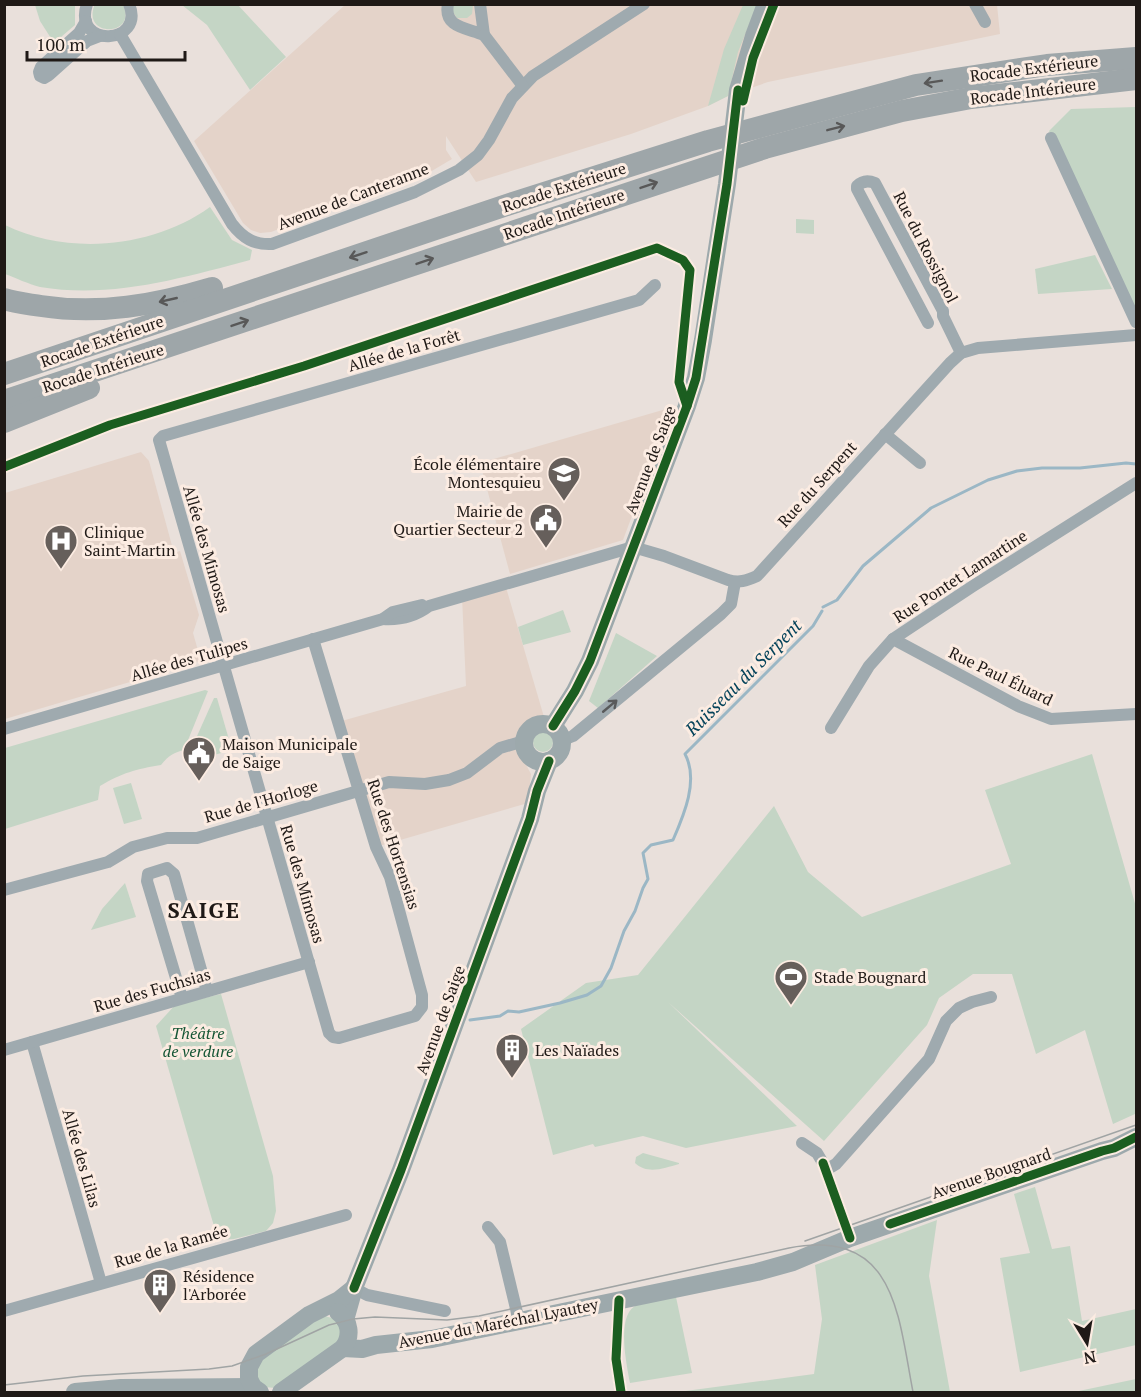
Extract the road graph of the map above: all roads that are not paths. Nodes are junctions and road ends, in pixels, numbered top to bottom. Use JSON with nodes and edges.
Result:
{"nodes":[{"id":1,"x":87,"y":4,"type":"edge"},
{"id":2,"x":448,"y":4,"type":"edge"},
{"id":3,"x":480,"y":4,"type":"edge"},
{"id":4,"x":644,"y":4,"type":"edge"},
{"id":5,"x":766,"y":4,"type":"edge"},
{"id":6,"x":975,"y":4,"type":"edge"},
{"id":7,"x":131,"y":6,"type":"edge"},
{"id":8,"x":86,"y":21,"type":"junction"},
{"id":9,"x":985,"y":22,"type":"dead end"},
{"id":10,"x":120,"y":34,"type":"junction"},
{"id":11,"x":484,"y":35,"type":"junction"},
{"id":12,"x":100,"y":36,"type":"junction"},
{"id":13,"x":1137,"y":58,"type":"edge"},
{"id":14,"x":1137,"y":79,"type":"edge"},
{"id":15,"x":523,"y":86,"type":"junction"},
{"id":16,"x":1051,"y":138,"type":"dead end"},
{"id":17,"x":287,"y":278,"type":"junction"},
{"id":18,"x":655,"y":285,"type":"dead end"},
{"id":19,"x":4,"y":299,"type":"edge"},
{"id":20,"x":1137,"y":322,"type":"edge"},
{"id":21,"x":928,"y":323,"type":"dead end"},
{"id":22,"x":1137,"y":335,"type":"edge"},
{"id":23,"x":184,"y":341,"type":"junction"},
{"id":24,"x":962,"y":353,"type":"junction"},
{"id":25,"x":4,"y":374,"type":"edge"},
{"id":26,"x":4,"y":401,"type":"edge"},
{"id":27,"x":4,"y":422,"type":"edge"},
{"id":28,"x":885,"y":434,"type":"junction"},
{"id":29,"x":159,"y":441,"type":"joint"},
{"id":30,"x":920,"y":463,"type":"dead end"},
{"id":31,"x":1137,"y":483,"type":"edge"},
{"id":32,"x":633,"y":547,"type":"junction"},
{"id":33,"x":600,"y":556,"type":"junction"},
{"id":34,"x":623,"y":574,"type":"junction"},
{"id":35,"x":735,"y":582,"type":"junction"},
{"id":36,"x":313,"y":639,"type":"junction"},
{"id":37,"x":893,"y":639,"type":"junction"},
{"id":38,"x":224,"y":666,"type":"junction"},
{"id":39,"x":1137,"y":714,"type":"edge"},
{"id":40,"x":831,"y":728,"type":"dead end"},
{"id":41,"x":4,"y":729,"type":"edge"},
{"id":42,"x":558,"y":733,"type":"junction"},
{"id":43,"x":524,"y":741,"type":"junction"},
{"id":44,"x":540,"y":760,"type":"junction"},
{"id":45,"x":359,"y":790,"type":"junction"},
{"id":46,"x":266,"y":817,"type":"junction"},
{"id":47,"x":4,"y":890,"type":"edge"},
{"id":48,"x":309,"y":962,"type":"junction"},
{"id":49,"x":207,"y":991,"type":"junction"},
{"id":50,"x":991,"y":997,"type":"dead end"},
{"id":51,"x":182,"y":998,"type":"junction"},
{"id":52,"x":372,"y":1028,"type":"joint"},
{"id":53,"x":32,"y":1042,"type":"junction"},
{"id":54,"x":4,"y":1050,"type":"edge"},
{"id":55,"x":1137,"y":1127,"type":"edge"},
{"id":56,"x":1137,"y":1137,"type":"edge"},
{"id":57,"x":802,"y":1143,"type":"dead end"},
{"id":58,"x":1102,"y":1151,"type":"junction"},
{"id":59,"x":826,"y":1170,"type":"junction"},
{"id":60,"x":346,"y":1215,"type":"dead end"},
{"id":61,"x":488,"y":1227,"type":"dead end"},
{"id":62,"x":850,"y":1238,"type":"junction"},
{"id":63,"x":101,"y":1283,"type":"junction"},
{"id":64,"x":354,"y":1288,"type":"junction"},
{"id":65,"x":619,"y":1300,"type":"junction"},
{"id":66,"x":322,"y":1310,"type":"junction"},
{"id":67,"x":4,"y":1311,"type":"edge"},
{"id":68,"x":446,"y":1311,"type":"dead end"},
{"id":69,"x":519,"y":1321,"type":"junction"},
{"id":70,"x":346,"y":1335,"type":"junction"},
{"id":71,"x":254,"y":1383,"type":"edge"},
{"id":72,"x":75,"y":1392,"type":"edge"},
{"id":73,"x":281,"y":1392,"type":"edge"},
{"id":74,"x":621,"y":1392,"type":"edge"}],
"edges":[{"from":1,"to":8,"type":"street"},
{"from":2,"to":11,"type":"street"},
{"from":3,"to":11,"type":"street"},
{"from":4,"to":15,"type":"street","name":"Avenue de Canteranne"},
{"from":5,"to":32,"type":"street","name":"Avenue de Saige"},
{"from":6,"to":9,"type":"street"},
{"from":7,"to":10,"type":"street"},
{"from":8,"to":12,"type":"street"},
{"from":8,"to":12,"type":"street"},
{"from":10,"to":12,"type":"street"},
{"from":10,"to":15,"type":"street","name":"Avenue de Canteranne"},
{"from":11,"to":15,"type":"street"},
{"from":13,"to":17,"type":"highway","name":"Rocade Extérieure","one_way":true},
{"from":23,"to":14,"type":"highway","name":"Rocade Intérieure","one_way":true},
{"from":16,"to":20,"type":"street"},
{"from":17,"to":19,"type":"highway","one_way":true},
{"from":17,"to":25,"type":"highway","name":"Rocade Extérieure"},
{"from":18,"to":29,"type":"street","name":"Allée de la Forêt"},
{"from":21,"to":24,"type":"street","name":"Rue du Rossignol"},
{"from":22,"to":24,"type":"street"},
{"from":23,"to":26,"type":"highway","name":"Rocade Intérieure"},
{"from":23,"to":27,"type":"highway"},
{"from":24,"to":28,"type":"street","name":"Rue du Serpent"},
{"from":28,"to":30,"type":"street"},
{"from":28,"to":35,"type":"street","name":"Rue du Serpent"},
{"from":29,"to":38,"type":"street","name":"Allée des Mimosas"},
{"from":31,"to":37,"type":"street","name":"Rue Pontet Lamartine"},
{"from":32,"to":33,"type":"street","name":"Allée des Tulipes"},
{"from":32,"to":34,"type":"street","name":"Avenue de Saige"},
{"from":32,"to":35,"type":"street"},
{"from":33,"to":34,"type":"street"},
{"from":33,"to":36,"type":"street","name":"Allée des Tulipes"},
{"from":34,"to":42,"type":"street","name":"Avenue de Saige"},
{"from":42,"to":35,"type":"street","one_way":true},
{"from":36,"to":38,"type":"street","name":"Allée des Tulipes"},
{"from":36,"to":45,"type":"street","name":"Rue des Hortensias"},
{"from":37,"to":39,"type":"street","name":"Rue Paul Éluard"},
{"from":37,"to":40,"type":"street","name":"Rue Pontet Lamartine"},
{"from":38,"to":41,"type":"street","name":"Allée des Tulipes"},
{"from":38,"to":46,"type":"street","name":"Rue des Mimosas"},
{"from":42,"to":43,"type":"street"},
{"from":42,"to":44,"type":"street","name":"Avenue de Saige"},
{"from":43,"to":44,"type":"street","name":"Avenue de Saige"},
{"from":43,"to":45,"type":"street","name":"Rue de l'Horloge"},
{"from":44,"to":64,"type":"street","name":"Avenue de Saige"},
{"from":45,"to":46,"type":"street","name":"Rue de l'Horloge"},
{"from":45,"to":52,"type":"street","name":"Rue des Hortensias"},
{"from":46,"to":47,"type":"street","name":"Rue de l'Horloge"},
{"from":46,"to":48,"type":"street","name":"Rue des Mimosas"},
{"from":48,"to":49,"type":"street","name":"Rue des Fuchsias"},
{"from":48,"to":52,"type":"street","name":"Rue des Mimosas"},
{"from":49,"to":51,"type":"street","name":"Rue des Fuchsias"},
{"from":49,"to":51,"type":"street"},
{"from":50,"to":59,"type":"street"},
{"from":51,"to":53,"type":"street","name":"Rue des Fuchsias"},
{"from":53,"to":54,"type":"street","name":"Rue des Fuchsias"},
{"from":53,"to":63,"type":"street","name":"Allée des Lilas"},
{"from":55,"to":58,"type":"street","name":"Avenue Bougnard"},
{"from":56,"to":58,"type":"street","name":"Avenue Bougnard"},
{"from":57,"to":59,"type":"street"},
{"from":58,"to":62,"type":"street","name":"Avenue Bougnard"},
{"from":59,"to":62,"type":"street"},
{"from":60,"to":63,"type":"street","name":"Rue de la Ramée"},
{"from":61,"to":69,"type":"street"},
{"from":62,"to":65,"type":"street","name":"Avenue Bougnard"},
{"from":63,"to":67,"type":"street","name":"Rue de la Ramée"},
{"from":64,"to":66,"type":"street"},
{"from":64,"to":68,"type":"street","name":"Avenue du Maréchal Lyautey"},
{"from":64,"to":70,"type":"street","name":"Avenue de Saige"},
{"from":65,"to":69,"type":"street","name":"Avenue du Maréchal Lyautey"},
{"from":65,"to":74,"type":"street"},
{"from":66,"to":70,"type":"street"},
{"from":66,"to":71,"type":"street"},
{"from":69,"to":70,"type":"street","name":"Avenue du Maréchal Lyautey"},
{"from":70,"to":73,"type":"street"},
{"from":71,"to":72,"type":"street"}]}
